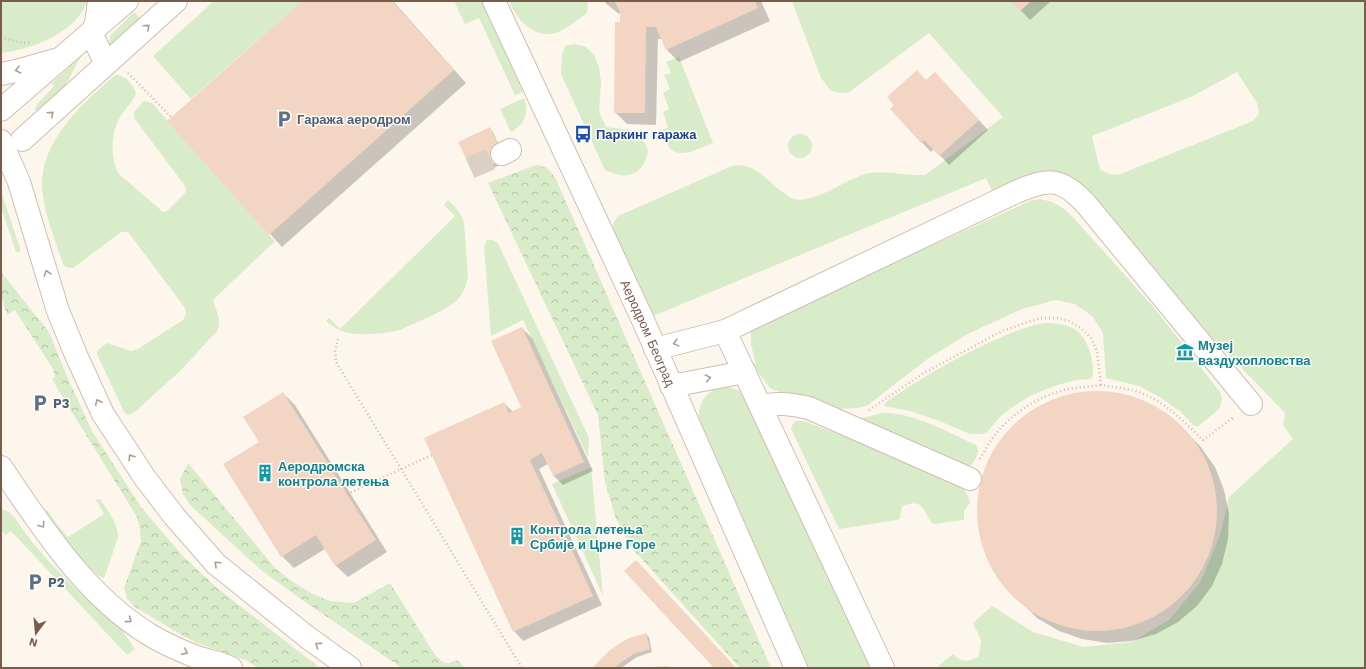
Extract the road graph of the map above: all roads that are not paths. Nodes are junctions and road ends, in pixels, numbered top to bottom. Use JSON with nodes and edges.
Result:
{"nodes":[{"id":1,"x":99,"y":1,"type":"edge"},
{"id":2,"x":127,"y":1,"type":"edge"},
{"id":3,"x":176,"y":1,"type":"edge"},
{"id":4,"x":494,"y":1,"type":"edge"},
{"id":5,"x":91,"y":33,"type":"junction"},
{"id":6,"x":62,"y":58,"type":"junction"},
{"id":7,"x":106,"y":64,"type":"junction"},
{"id":8,"x":1,"y":74,"type":"edge"},
{"id":9,"x":2,"y":108,"type":"edge"},
{"id":10,"x":11,"y":141,"type":"edge"},
{"id":11,"x":725,"y":331,"type":"junction"},
{"id":12,"x":655,"y":349,"type":"junction"},
{"id":13,"x":744,"y":372,"type":"junction"},
{"id":14,"x":671,"y":386,"type":"junction"},
{"id":15,"x":1251,"y":404,"type":"road end"},
{"id":16,"x":761,"y":407,"type":"junction"},
{"id":17,"x":1,"y":467,"type":"edge"},
{"id":18,"x":970,"y":479,"type":"road end"},
{"id":19,"x":231,"y":668,"type":"edge"},
{"id":20,"x":350,"y":668,"type":"edge"},
{"id":21,"x":796,"y":668,"type":"edge"},
{"id":22,"x":883,"y":668,"type":"edge"}],
"edges":[{"from":1,"to":5,"type":"street"},
{"from":2,"to":5,"type":"street"},
{"from":7,"to":3,"type":"street","one_way":true},
{"from":4,"to":12,"type":"street","name":"Аеродром Београд"},
{"from":5,"to":6,"type":"street"},
{"from":5,"to":7,"type":"street"},
{"from":6,"to":8,"type":"street","one_way":true},
{"from":6,"to":9,"type":"street"},
{"from":10,"to":7,"type":"street","one_way":true},
{"from":9,"to":10,"type":"street"},
{"from":20,"to":10,"type":"street","one_way":true},
{"from":11,"to":12,"type":"street","one_way":true},
{"from":11,"to":13,"type":"street"},
{"from":11,"to":15,"type":"street"},
{"from":12,"to":14,"type":"street","name":"Аеродром Београд"},
{"from":14,"to":13,"type":"street","one_way":true},
{"from":13,"to":16,"type":"street"},
{"from":14,"to":21,"type":"street","name":"Аеродром Београд"},
{"from":16,"to":18,"type":"street"},
{"from":16,"to":22,"type":"street"},
{"from":17,"to":19,"type":"street","one_way":true}]}
